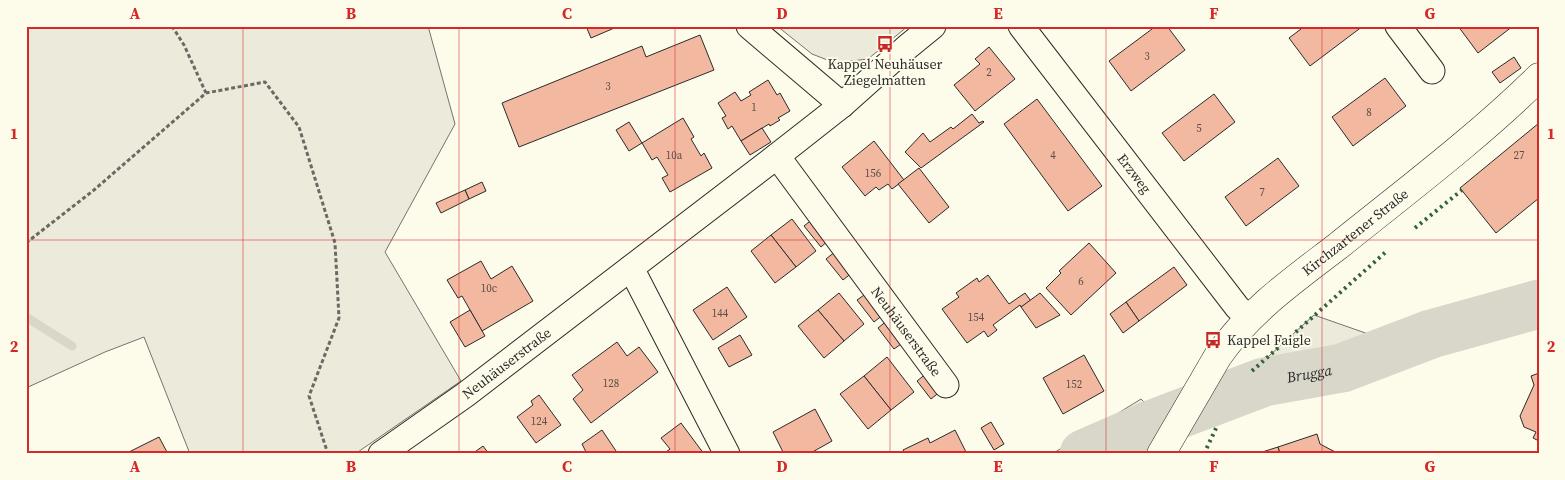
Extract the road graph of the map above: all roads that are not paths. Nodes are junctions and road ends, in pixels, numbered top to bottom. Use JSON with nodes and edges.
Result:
{"nodes":[{"id":1,"x":749,"y":26,"type":"edge"},
{"id":2,"x":933,"y":26,"type":"edge"},
{"id":3,"x":1021,"y":26,"type":"edge"},
{"id":4,"x":1398,"y":26,"type":"edge"},
{"id":5,"x":1432,"y":71,"type":"dead end"},
{"id":6,"x":1539,"y":77,"type":"edge"},
{"id":7,"x":842,"y":105,"type":"junction"},
{"id":8,"x":777,"y":156,"type":"junction"},
{"id":9,"x":631,"y":268,"type":"junction"},
{"id":10,"x":1249,"y":319,"type":"junction"},
{"id":11,"x":946,"y":386,"type":"dead end"},
{"id":12,"x":1162,"y":451,"type":"edge"},
{"id":13,"x":381,"y":454,"type":"edge"},
{"id":14,"x":727,"y":454,"type":"edge"}],
"edges":[{"from":1,"to":7,"type":"street"},
{"from":2,"to":7,"type":"street","name":"Neuhäuserstraße"},
{"from":3,"to":10,"type":"street","name":"Erzweg"},
{"from":4,"to":5,"type":"street"},
{"from":6,"to":10,"type":"street","name":"Kirchzartener Straße"},
{"from":7,"to":8,"type":"street","name":"Neuhäuserstraße"},
{"from":8,"to":9,"type":"street","name":"Neuhäuserstraße"},
{"from":8,"to":11,"type":"street","name":"Neuhäuserstraße"},
{"from":9,"to":13,"type":"street","name":"Neuhäuserstraße"},
{"from":9,"to":14,"type":"street"},
{"from":10,"to":12,"type":"street","name":"Kirchzartener Straße"}]}
